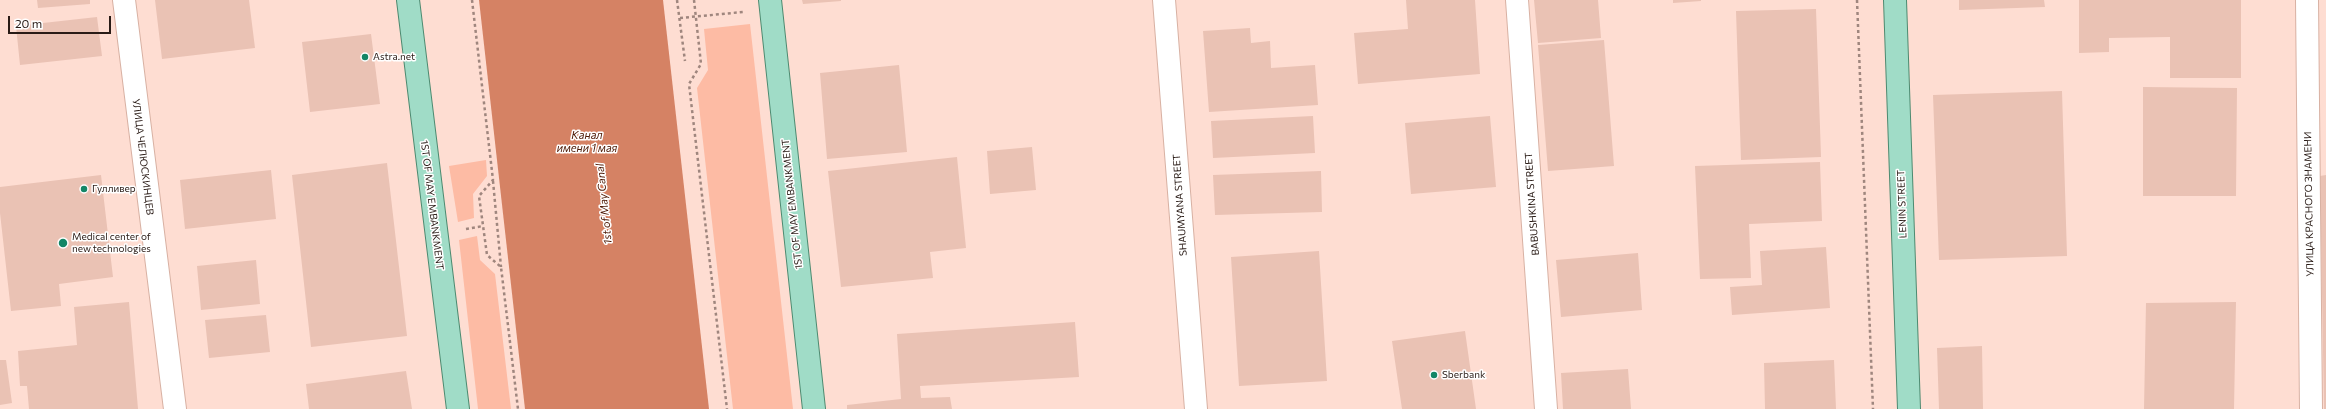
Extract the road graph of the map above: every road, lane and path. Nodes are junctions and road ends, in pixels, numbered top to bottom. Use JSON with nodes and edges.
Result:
{"nodes":[{"id":1,"x":124,"y":0,"type":"edge"},
{"id":2,"x":408,"y":0,"type":"edge"},
{"id":3,"x":472,"y":0,"type":"edge"},
{"id":4,"x":677,"y":0,"type":"edge"},
{"id":5,"x":694,"y":0,"type":"edge"},
{"id":6,"x":770,"y":0,"type":"edge"},
{"id":7,"x":1164,"y":0,"type":"edge"},
{"id":8,"x":1517,"y":0,"type":"edge"},
{"id":9,"x":1857,"y":0,"type":"edge"},
{"id":10,"x":1895,"y":0,"type":"edge"},
{"id":11,"x":2307,"y":0,"type":"edge"},
{"id":12,"x":722,"y":14,"type":"dead end"},
{"id":13,"x":696,"y":17,"type":"junction"},
{"id":14,"x":680,"y":18,"type":"junction"},
{"id":15,"x":685,"y":61,"type":"dead end"},
{"id":16,"x":493,"y":180,"type":"junction"},
{"id":17,"x":483,"y":226,"type":"junction"},
{"id":18,"x":463,"y":229,"type":"dead end"},
{"id":19,"x":501,"y":267,"type":"junction"},
{"id":20,"x":175,"y":409,"type":"edge"},
{"id":21,"x":458,"y":409,"type":"edge"},
{"id":22,"x":518,"y":409,"type":"edge"},
{"id":23,"x":727,"y":409,"type":"edge"},
{"id":24,"x":814,"y":409,"type":"edge"},
{"id":25,"x":1196,"y":409,"type":"edge"},
{"id":26,"x":1546,"y":409,"type":"edge"},
{"id":27,"x":1872,"y":409,"type":"edge"},
{"id":28,"x":1909,"y":409,"type":"edge"},
{"id":29,"x":2311,"y":409,"type":"edge"}],
"edges":[{"from":1,"to":20,"type":"street","name":"УЛИЦА ЧЕЛЮСКИНЦЕВ"},
{"from":2,"to":21,"type":"main road","name":"1ST OF MAY EMBANKMENT"},
{"from":3,"to":16,"type":"path"},
{"from":4,"to":14,"type":"path"},
{"from":5,"to":13,"type":"path"},
{"from":6,"to":24,"type":"main road","name":"1ST OF MAY EMBANKMENT"},
{"from":7,"to":25,"type":"street","name":"SHAUMYANA STREET"},
{"from":8,"to":26,"type":"street","name":"BABUSHKINA STREET"},
{"from":9,"to":27,"type":"path"},
{"from":10,"to":28,"type":"main road","name":"LENIN STREET"},
{"from":11,"to":29,"type":"street","name":"УЛИЦА КРАСНОГО ЗНАМЕНИ"},
{"from":12,"to":13,"type":"path"},
{"from":13,"to":14,"type":"path"},
{"from":13,"to":23,"type":"path"},
{"from":14,"to":15,"type":"path"},
{"from":16,"to":17,"type":"path"},
{"from":16,"to":19,"type":"path"},
{"from":17,"to":18,"type":"path"},
{"from":17,"to":19,"type":"path"},
{"from":19,"to":22,"type":"path"}]}
